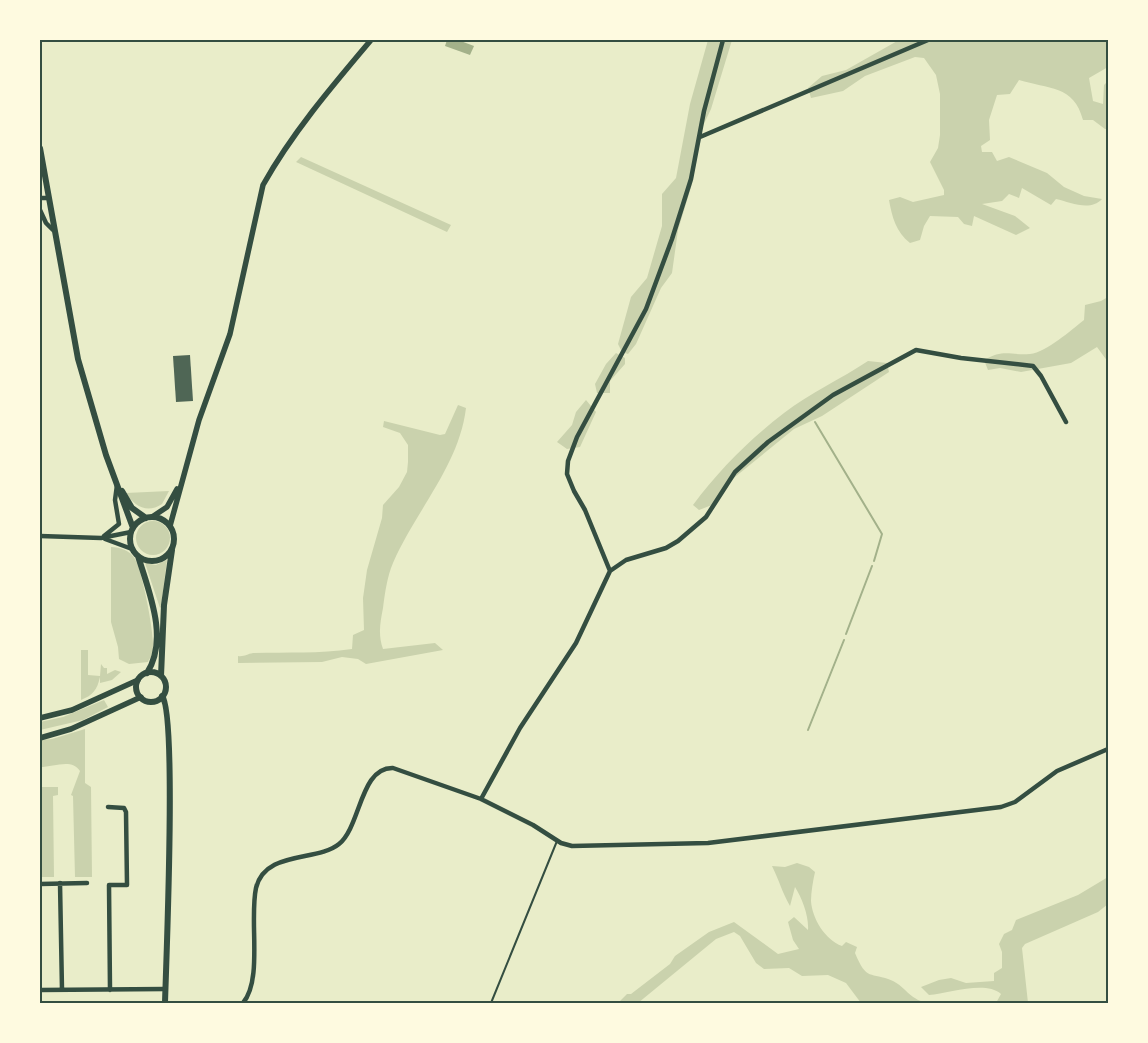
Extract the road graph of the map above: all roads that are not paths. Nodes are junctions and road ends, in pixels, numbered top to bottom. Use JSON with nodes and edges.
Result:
{"nodes":[{"id":1,"x":371,"y":40,"type":"edge"},
{"id":2,"x":723,"y":40,"type":"edge"},
{"id":3,"x":928,"y":40,"type":"edge"},
{"id":4,"x":700,"y":137,"type":"junction"},
{"id":5,"x":40,"y":148,"type":"edge"},
{"id":6,"x":40,"y":198,"type":"edge"},
{"id":7,"x":48,"y":198,"type":"junction"},
{"id":8,"x":40,"y":210,"type":"edge"},
{"id":9,"x":53,"y":230,"type":"junction"},
{"id":10,"x":1066,"y":422,"type":"dead end"},
{"id":11,"x":183,"y":476,"type":"junction"},
{"id":12,"x":117,"y":484,"type":"junction"},
{"id":13,"x":149,"y":517,"type":"junction"},
{"id":14,"x":170,"y":526,"type":"junction"},
{"id":15,"x":132,"y":530,"type":"junction"},
{"id":16,"x":40,"y":536,"type":"edge"},
{"id":17,"x":101,"y":538,"type":"junction"},
{"id":18,"x":173,"y":546,"type":"junction"},
{"id":19,"x":132,"y":548,"type":"junction"},
{"id":20,"x":138,"y":556,"type":"junction"},
{"id":21,"x":610,"y":571,"type":"junction"},
{"id":22,"x":147,"y":673,"type":"junction"},
{"id":23,"x":161,"y":676,"type":"junction"},
{"id":24,"x":138,"y":680,"type":"junction"},
{"id":25,"x":162,"y":696,"type":"junction"},
{"id":26,"x":140,"y":697,"type":"junction"},
{"id":27,"x":40,"y":718,"type":"edge"},
{"id":28,"x":40,"y":738,"type":"edge"},
{"id":29,"x":1108,"y":749,"type":"edge"},
{"id":30,"x":481,"y":799,"type":"junction"},
{"id":31,"x":108,"y":807,"type":"dead end"},
{"id":32,"x":557,"y":840,"type":"junction"},
{"id":33,"x":60,"y":883,"type":"junction"},
{"id":34,"x":87,"y":883,"type":"dead end"},
{"id":35,"x":40,"y":884,"type":"edge"},
{"id":36,"x":165,"y":989,"type":"junction"},
{"id":37,"x":40,"y":990,"type":"edge"},
{"id":38,"x":62,"y":990,"type":"junction"},
{"id":39,"x":110,"y":990,"type":"junction"},
{"id":40,"x":165,"y":1003,"type":"edge"},
{"id":41,"x":243,"y":1003,"type":"edge"},
{"id":42,"x":491,"y":1003,"type":"edge"}],
"edges":[{"from":1,"to":11,"type":"main road"},
{"from":2,"to":4,"type":"street"},
{"from":3,"to":4,"type":"street"},
{"from":4,"to":21,"type":"street"},
{"from":5,"to":7,"type":"main road"},
{"from":6,"to":7,"type":"street"},
{"from":7,"to":9,"type":"main road"},
{"from":8,"to":9,"type":"street"},
{"from":9,"to":12,"type":"main road"},
{"from":10,"to":21,"type":"street"},
{"from":11,"to":13,"type":"main road"},
{"from":11,"to":14,"type":"main road"},
{"from":12,"to":13,"type":"main road"},
{"from":12,"to":15,"type":"main road"},
{"from":12,"to":17,"type":"street"},
{"from":13,"to":14,"type":"main road"},
{"from":13,"to":15,"type":"main road"},
{"from":14,"to":18,"type":"main road"},
{"from":15,"to":17,"type":"street"},
{"from":15,"to":19,"type":"main road"},
{"from":16,"to":17,"type":"street"},
{"from":17,"to":19,"type":"street"},
{"from":18,"to":20,"type":"main road"},
{"from":18,"to":23,"type":"main road"},
{"from":19,"to":20,"type":"main road"},
{"from":20,"to":22,"type":"main road"},
{"from":21,"to":30,"type":"street"},
{"from":22,"to":23,"type":"main road"},
{"from":22,"to":24,"type":"main road"},
{"from":23,"to":25,"type":"main road"},
{"from":24,"to":26,"type":"main road"},
{"from":24,"to":27,"type":"main road"},
{"from":25,"to":26,"type":"main road"},
{"from":25,"to":36,"type":"main road"},
{"from":26,"to":28,"type":"main road"},
{"from":29,"to":32,"type":"street"},
{"from":30,"to":32,"type":"street"},
{"from":30,"to":41,"type":"street"},
{"from":31,"to":39,"type":"street"},
{"from":32,"to":42,"type":"lane"},
{"from":33,"to":34,"type":"street"},
{"from":33,"to":35,"type":"street"},
{"from":33,"to":38,"type":"street"},
{"from":36,"to":39,"type":"street"},
{"from":36,"to":40,"type":"main road"},
{"from":37,"to":38,"type":"street"},
{"from":38,"to":39,"type":"street"}]}
